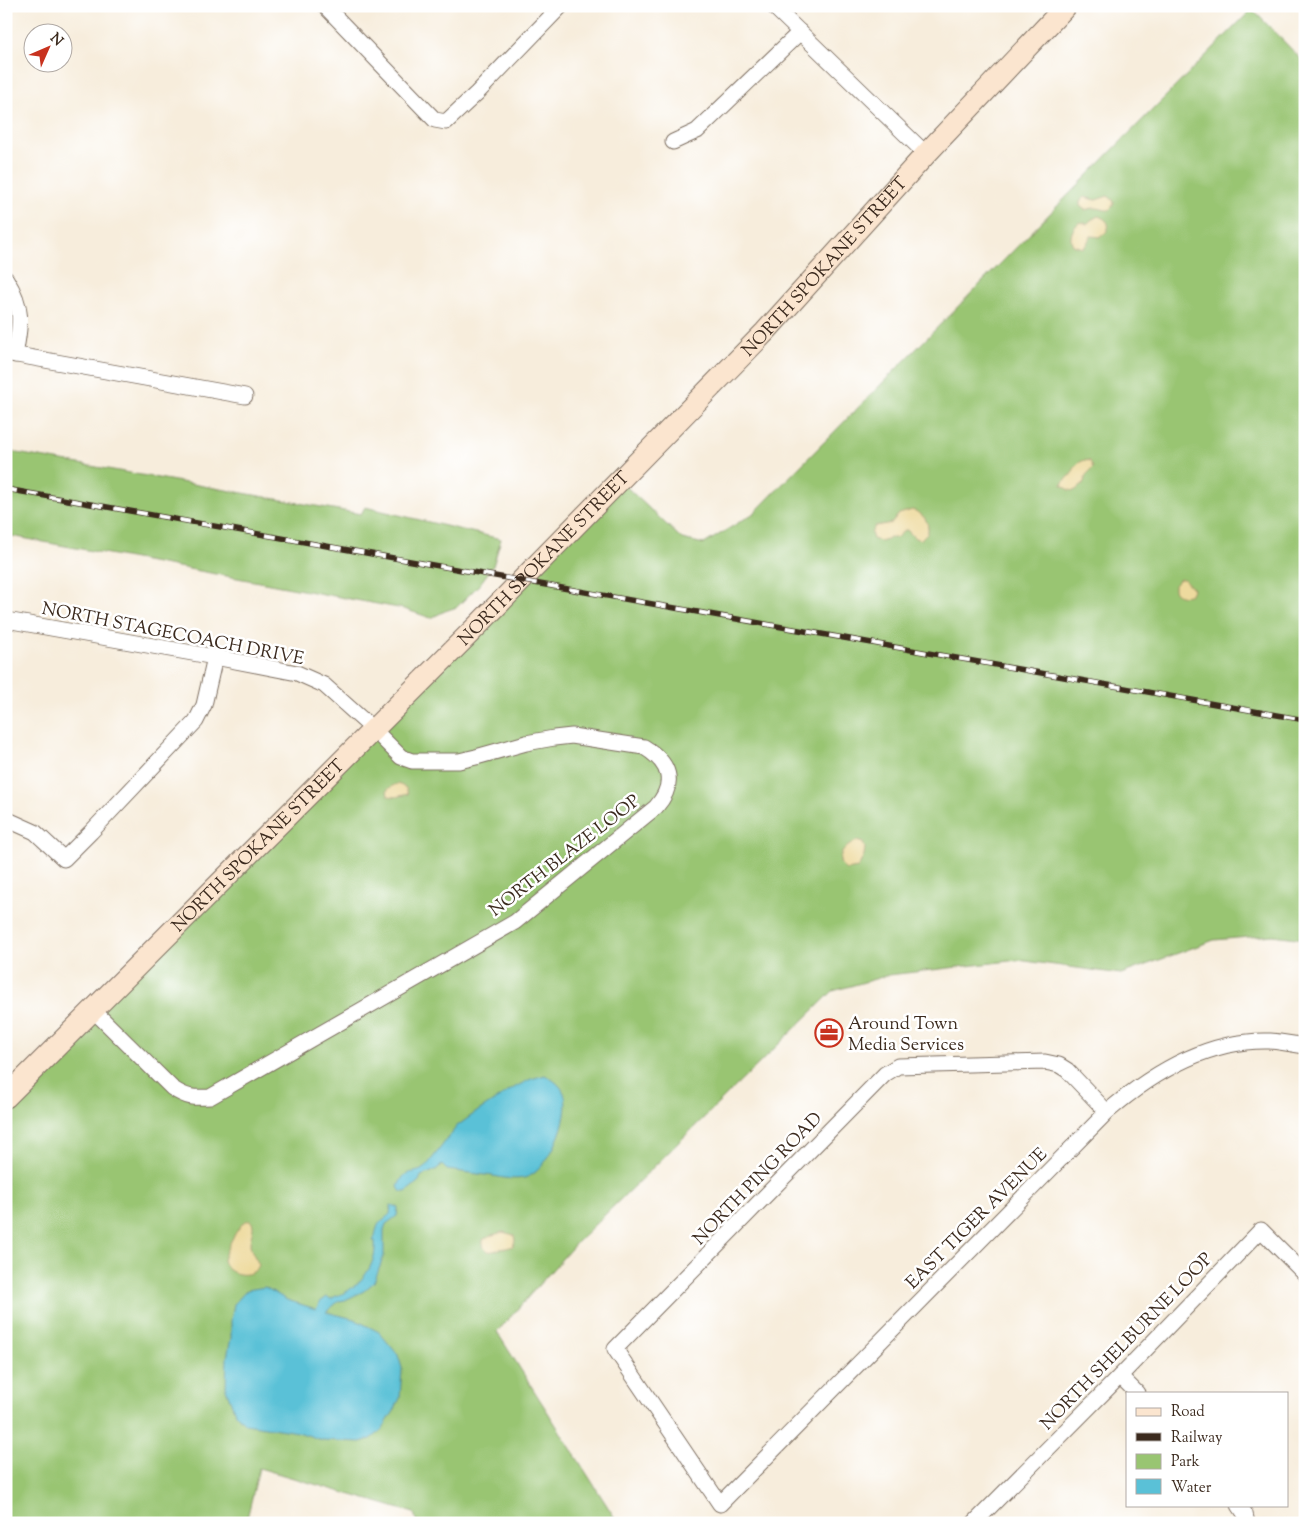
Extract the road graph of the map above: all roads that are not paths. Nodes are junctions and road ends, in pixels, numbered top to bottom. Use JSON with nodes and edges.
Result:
{"nodes":[{"id":1,"x":325,"y":6,"type":"edge"},
{"id":2,"x":562,"y":6,"type":"edge"},
{"id":3,"x":773,"y":6,"type":"edge"},
{"id":4,"x":1066,"y":6,"type":"edge"},
{"id":5,"x":800,"y":32,"type":"junction"},
{"id":6,"x":673,"y":142,"type":"dead end"},
{"id":7,"x":926,"y":154,"type":"junction"},
{"id":8,"x":6,"y":279,"type":"edge"},
{"id":9,"x":11,"y":354,"type":"edge"},
{"id":10,"x":245,"y":396,"type":"dead end"},
{"id":11,"x":6,"y":620,"type":"edge"},
{"id":12,"x":215,"y":657,"type":"junction"},
{"id":13,"x":374,"y":730,"type":"junction"},
{"id":14,"x":6,"y":819,"type":"edge"},
{"id":15,"x":93,"y":1010,"type":"junction"},
{"id":16,"x":1305,"y":1046,"type":"edge"},
{"id":17,"x":6,"y":1096,"type":"edge"},
{"id":18,"x":1107,"y":1112,"type":"junction"},
{"id":19,"x":1305,"y":1274,"type":"edge"},
{"id":20,"x":1120,"y":1376,"type":"junction"},
{"id":21,"x":1136,"y":1392,"type":"edge"},
{"id":22,"x":720,"y":1504,"type":"joint"},
{"id":23,"x":1240,"y":1506,"type":"edge"},
{"id":24,"x":974,"y":1523,"type":"edge"},
{"id":25,"x":1248,"y":1523,"type":"edge"}],
"edges":[{"from":1,"to":2,"type":"street"},
{"from":3,"to":5,"type":"street"},
{"from":4,"to":7,"type":"street","name":"NORTH SPOKANE STREET"},
{"from":5,"to":6,"type":"street"},
{"from":5,"to":7,"type":"street"},
{"from":7,"to":13,"type":"street","name":"NORTH SPOKANE STREET"},
{"from":8,"to":9,"type":"street"},
{"from":9,"to":10,"type":"street"},
{"from":11,"to":12,"type":"street","name":"NORTH STAGECOACH DRIVE"},
{"from":12,"to":13,"type":"street","name":"NORTH STAGECOACH DRIVE"},
{"from":12,"to":14,"type":"street"},
{"from":13,"to":15,"type":"street","name":"NORTH SPOKANE STREET"},
{"from":13,"to":15,"type":"street","name":"NORTH BLAZE LOOP"},
{"from":15,"to":17,"type":"street","name":"NORTH SPOKANE STREET"},
{"from":16,"to":18,"type":"street","name":"EAST TIGER AVENUE"},
{"from":18,"to":22,"type":"street","name":"EAST TIGER AVENUE"},
{"from":18,"to":22,"type":"street","name":"NORTH PING ROAD"},
{"from":19,"to":20,"type":"street","name":"NORTH SHELBURNE LOOP"},
{"from":20,"to":21,"type":"street"},
{"from":20,"to":24,"type":"street","name":"NORTH SHELBURNE LOOP"},
{"from":23,"to":25,"type":"street"}]}
